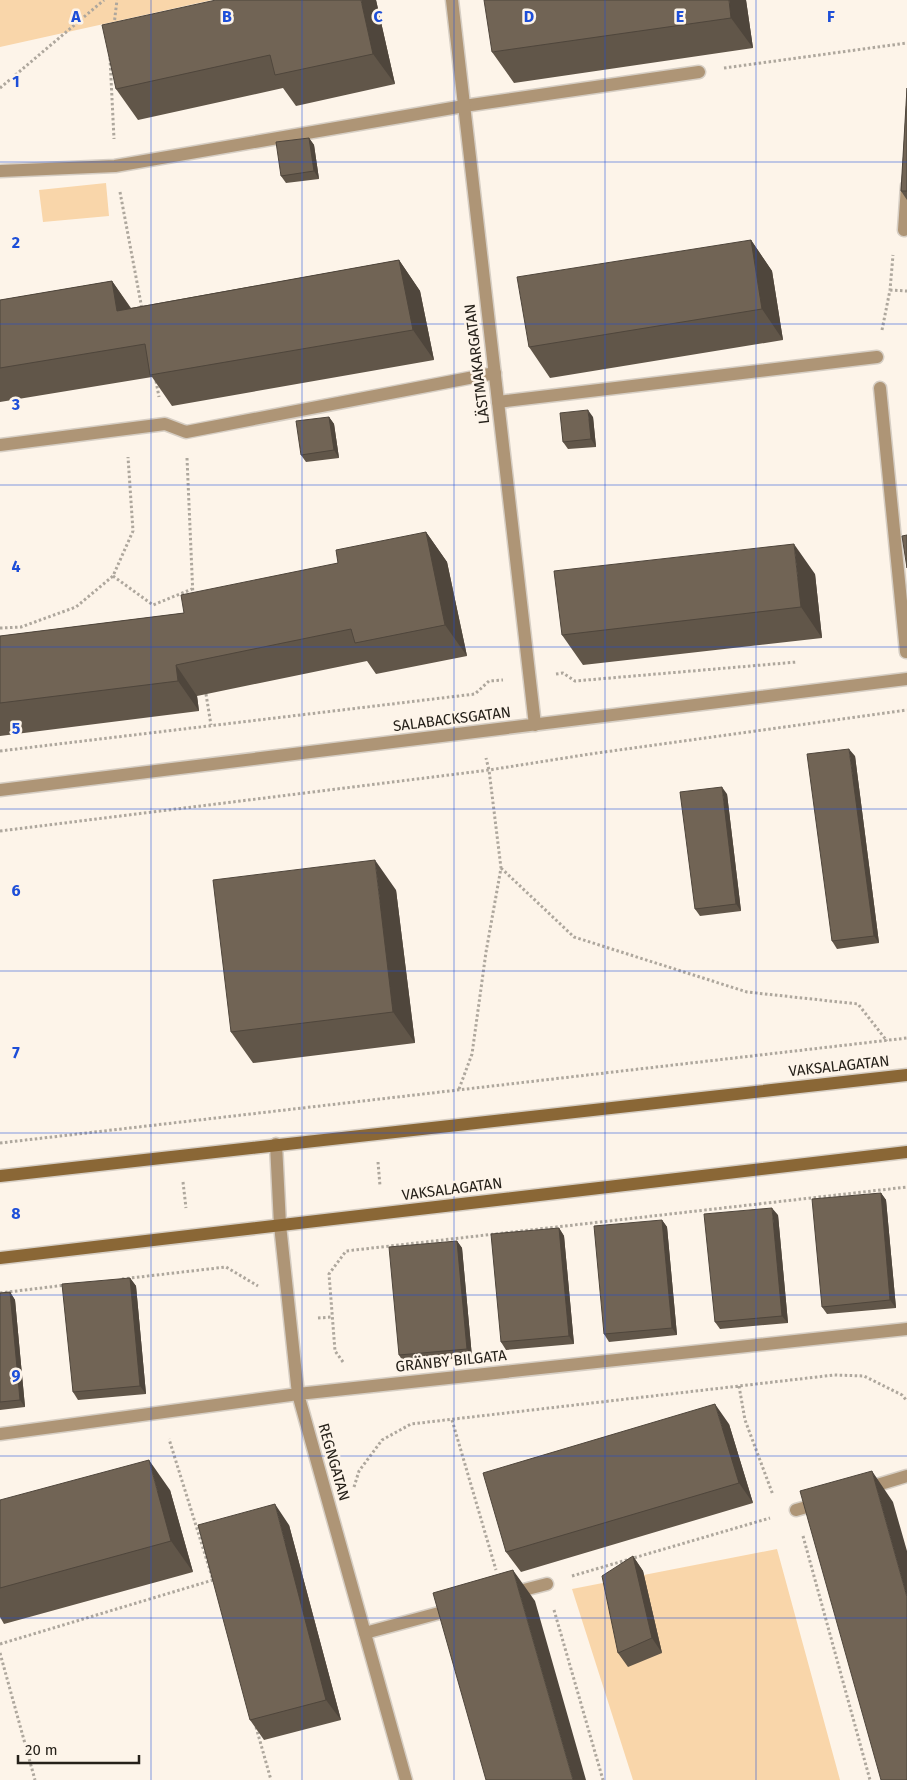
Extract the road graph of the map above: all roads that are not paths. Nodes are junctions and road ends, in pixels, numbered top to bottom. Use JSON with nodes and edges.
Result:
{"nodes":[{"id":1,"x":452,"y":0,"type":"edge"},
{"id":2,"x":699,"y":72,"type":"road end"},
{"id":3,"x":464,"y":106,"type":"junction"},
{"id":4,"x":0,"y":171,"type":"edge"},
{"id":5,"x":907,"y":186,"type":"edge"},
{"id":6,"x":904,"y":230,"type":"edge"},
{"id":7,"x":877,"y":357,"type":"road end"},
{"id":8,"x":495,"y":373,"type":"junction"},
{"id":9,"x":880,"y":388,"type":"dead end"},
{"id":10,"x":498,"y":402,"type":"junction"},
{"id":11,"x":0,"y":445,"type":"edge"},
{"id":12,"x":906,"y":652,"type":"edge"},
{"id":13,"x":907,"y":679,"type":"edge"},
{"id":14,"x":534,"y":725,"type":"junction"},
{"id":15,"x":0,"y":790,"type":"edge"},
{"id":16,"x":907,"y":1075,"type":"edge"},
{"id":17,"x":276,"y":1144,"type":"junction"},
{"id":18,"x":907,"y":1152,"type":"edge"},
{"id":19,"x":0,"y":1176,"type":"edge"},
{"id":20,"x":280,"y":1225,"type":"junction"},
{"id":21,"x":0,"y":1258,"type":"edge"},
{"id":22,"x":907,"y":1329,"type":"edge"},
{"id":23,"x":298,"y":1394,"type":"junction"},
{"id":24,"x":0,"y":1434,"type":"edge"},
{"id":25,"x":907,"y":1476,"type":"edge"},
{"id":26,"x":852,"y":1493,"type":"edge"},
{"id":27,"x":833,"y":1499,"type":"edge"},
{"id":28,"x":796,"y":1510,"type":"road end"},
{"id":29,"x":547,"y":1584,"type":"road end"},
{"id":30,"x":503,"y":1596,"type":"edge"},
{"id":31,"x":467,"y":1606,"type":"edge"},
{"id":32,"x":365,"y":1633,"type":"junction"},
{"id":33,"x":406,"y":1780,"type":"edge"}],
"edges":[{"from":1,"to":3,"type":"street","name":"LÄSTMAKARGATAN"},
{"from":2,"to":3,"type":"street"},
{"from":3,"to":4,"type":"street"},
{"from":3,"to":8,"type":"street","name":"LÄSTMAKARGATAN"},
{"from":5,"to":6,"type":"street"},
{"from":7,"to":10,"type":"street"},
{"from":8,"to":10,"type":"street","name":"LÄSTMAKARGATAN"},
{"from":8,"to":11,"type":"street"},
{"from":9,"to":12,"type":"street"},
{"from":10,"to":14,"type":"street","name":"LÄSTMAKARGATAN"},
{"from":13,"to":14,"type":"street","name":"SALABACKSGATAN"},
{"from":14,"to":15,"type":"street","name":"SALABACKSGATAN"},
{"from":16,"to":17,"type":"main road","name":"VAKSALAGATAN"},
{"from":17,"to":19,"type":"main road","name":"VAKSALAGATAN"},
{"from":17,"to":20,"type":"street","name":"REGNGATAN"},
{"from":18,"to":20,"type":"main road","name":"VAKSALAGATAN"},
{"from":20,"to":21,"type":"main road","name":"VAKSALAGATAN"},
{"from":20,"to":23,"type":"street","name":"REGNGATAN"},
{"from":22,"to":23,"type":"street","name":"GRÄNBY BILGATA"},
{"from":23,"to":24,"type":"street","name":"GRÄNBY BILGATA"},
{"from":23,"to":32,"type":"street","name":"REGNGATAN"},
{"from":25,"to":26,"type":"street"},
{"from":27,"to":28,"type":"street"},
{"from":29,"to":30,"type":"street"},
{"from":31,"to":32,"type":"street"},
{"from":32,"to":33,"type":"street","name":"REGNGATAN"}]}
